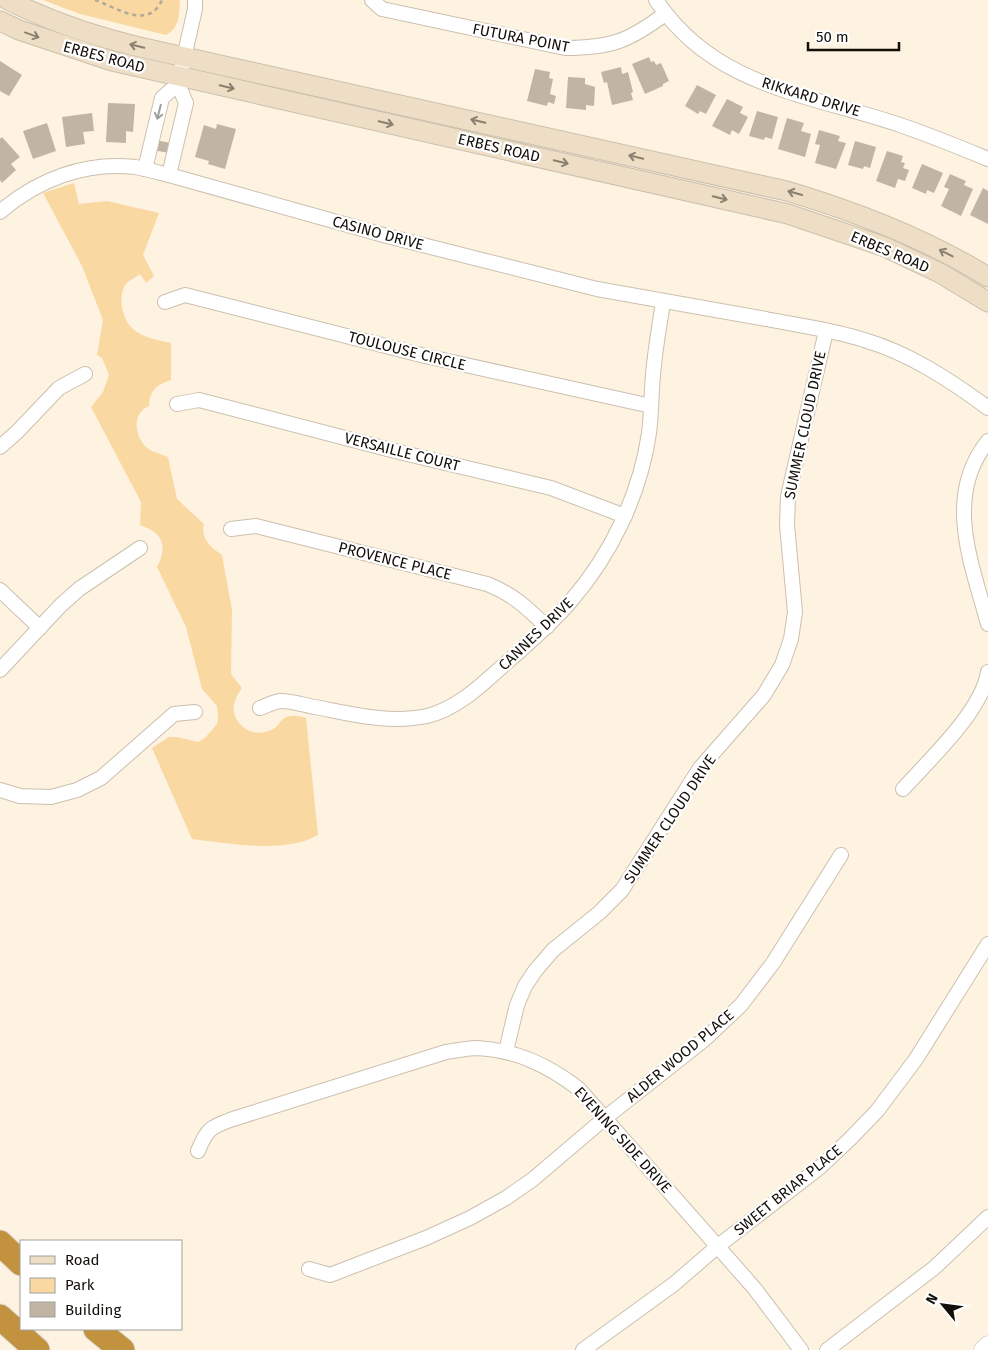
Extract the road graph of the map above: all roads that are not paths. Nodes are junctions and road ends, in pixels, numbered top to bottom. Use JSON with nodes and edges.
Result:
{"nodes":[{"id":1,"x":8,"y":0,"type":"edge"},
{"id":2,"x":195,"y":0,"type":"edge"},
{"id":3,"x":372,"y":0,"type":"edge"},
{"id":4,"x":656,"y":0,"type":"edge"},
{"id":5,"x":666,"y":14,"type":"junction"},
{"id":6,"x":0,"y":21,"type":"edge"},
{"id":7,"x":185,"y":56,"type":"junction"},
{"id":8,"x":179,"y":80,"type":"junction"},
{"id":9,"x":988,"y":159,"type":"edge"},
{"id":10,"x":145,"y":169,"type":"junction"},
{"id":11,"x":169,"y":174,"type":"junction"},
{"id":12,"x":0,"y":212,"type":"edge"},
{"id":13,"x":988,"y":277,"type":"edge"},
{"id":14,"x":165,"y":302,"type":"dead end"},
{"id":15,"x":663,"y":302,"type":"junction"},
{"id":16,"x":988,"y":302,"type":"edge"},
{"id":17,"x":826,"y":331,"type":"junction"},
{"id":18,"x":85,"y":374,"type":"dead end"},
{"id":19,"x":177,"y":404,"type":"dead end"},
{"id":20,"x":651,"y":406,"type":"junction"},
{"id":21,"x":988,"y":408,"type":"edge"},
{"id":22,"x":988,"y":441,"type":"edge"},
{"id":23,"x":0,"y":447,"type":"edge"},
{"id":24,"x":625,"y":516,"type":"junction"},
{"id":25,"x":230,"y":529,"type":"dead end"},
{"id":26,"x":140,"y":548,"type":"dead end"},
{"id":27,"x":0,"y":590,"type":"edge"},
{"id":28,"x":988,"y":624,"type":"edge"},
{"id":29,"x":547,"y":627,"type":"junction"},
{"id":30,"x":40,"y":628,"type":"junction"},
{"id":31,"x":0,"y":670,"type":"edge"},
{"id":32,"x":988,"y":672,"type":"edge"},
{"id":33,"x":260,"y":708,"type":"dead end"},
{"id":34,"x":195,"y":712,"type":"dead end"},
{"id":35,"x":0,"y":790,"type":"edge"},
{"id":36,"x":903,"y":790,"type":"dead end"},
{"id":37,"x":841,"y":855,"type":"dead end"},
{"id":38,"x":988,"y":944,"type":"edge"},
{"id":39,"x":506,"y":1051,"type":"junction"},
{"id":40,"x":605,"y":1118,"type":"junction"},
{"id":41,"x":198,"y":1151,"type":"dead end"},
{"id":42,"x":988,"y":1218,"type":"edge"},
{"id":43,"x":0,"y":1243,"type":"edge"},
{"id":44,"x":718,"y":1246,"type":"junction"},
{"id":45,"x":20,"y":1262,"type":"edge"},
{"id":46,"x":308,"y":1269,"type":"dead end"},
{"id":47,"x":0,"y":1317,"type":"edge"},
{"id":48,"x":97,"y":1330,"type":"edge"},
{"id":49,"x":988,"y":1345,"type":"edge"},
{"id":50,"x":37,"y":1350,"type":"edge"},
{"id":51,"x":122,"y":1350,"type":"edge"},
{"id":52,"x":583,"y":1350,"type":"edge"},
{"id":53,"x":801,"y":1350,"type":"edge"},
{"id":54,"x":827,"y":1350,"type":"edge"},
{"id":55,"x":983,"y":1350,"type":"edge"}],
"edges":[{"from":7,"to":1,"type":"main road","name":"ERBES ROAD","one_way":true},
{"from":2,"to":7,"type":"street"},
{"from":3,"to":5,"type":"street","name":"FUTURA POINT"},
{"from":4,"to":5,"type":"street","name":"RIKKARD DRIVE"},
{"from":5,"to":9,"type":"street","name":"RIKKARD DRIVE"},
{"from":6,"to":8,"type":"main road","name":"ERBES ROAD","one_way":true},
{"from":7,"to":8,"type":"street"},
{"from":13,"to":7,"type":"main road","name":"ERBES ROAD","one_way":true},
{"from":8,"to":10,"type":"street","one_way":true},
{"from":8,"to":11,"type":"street"},
{"from":8,"to":16,"type":"main road","name":"ERBES ROAD","one_way":true},
{"from":10,"to":11,"type":"street","name":"CASINO DRIVE"},
{"from":10,"to":12,"type":"street","name":"CASINO DRIVE"},
{"from":11,"to":15,"type":"street","name":"CASINO DRIVE"},
{"from":14,"to":20,"type":"street","name":"TOULOUSE CIRCLE"},
{"from":15,"to":17,"type":"street","name":"CASINO DRIVE"},
{"from":15,"to":20,"type":"street","name":"CANNES DRIVE"},
{"from":17,"to":21,"type":"street","name":"CASINO DRIVE"},
{"from":17,"to":39,"type":"street","name":"SUMMER CLOUD DRIVE"},
{"from":18,"to":23,"type":"street"},
{"from":19,"to":24,"type":"street","name":"VERSAILLE COURT"},
{"from":20,"to":24,"type":"street","name":"CANNES DRIVE"},
{"from":22,"to":28,"type":"street"},
{"from":24,"to":29,"type":"street","name":"CANNES DRIVE"},
{"from":25,"to":29,"type":"street","name":"PROVENCE PLACE"},
{"from":26,"to":30,"type":"street"},
{"from":27,"to":30,"type":"street"},
{"from":29,"to":33,"type":"street","name":"CANNES DRIVE"},
{"from":30,"to":31,"type":"street"},
{"from":32,"to":36,"type":"street"},
{"from":34,"to":35,"type":"street"},
{"from":37,"to":40,"type":"street","name":"ALDER WOOD PLACE"},
{"from":38,"to":44,"type":"street","name":"SWEET BRIAR PLACE"},
{"from":39,"to":40,"type":"street","name":"EVENING SIDE DRIVE"},
{"from":39,"to":41,"type":"street","name":"EVENING SIDE DRIVE"},
{"from":40,"to":44,"type":"street","name":"EVENING SIDE DRIVE"},
{"from":40,"to":46,"type":"street","name":"ALDER WOOD PLACE"},
{"from":42,"to":54,"type":"street"},
{"from":43,"to":45,"type":"highway"},
{"from":44,"to":52,"type":"street","name":"SWEET BRIAR PLACE"},
{"from":44,"to":53,"type":"street","name":"EVENING SIDE DRIVE"},
{"from":47,"to":50,"type":"highway"},
{"from":48,"to":51,"type":"highway"},
{"from":49,"to":55,"type":"street"}]}
